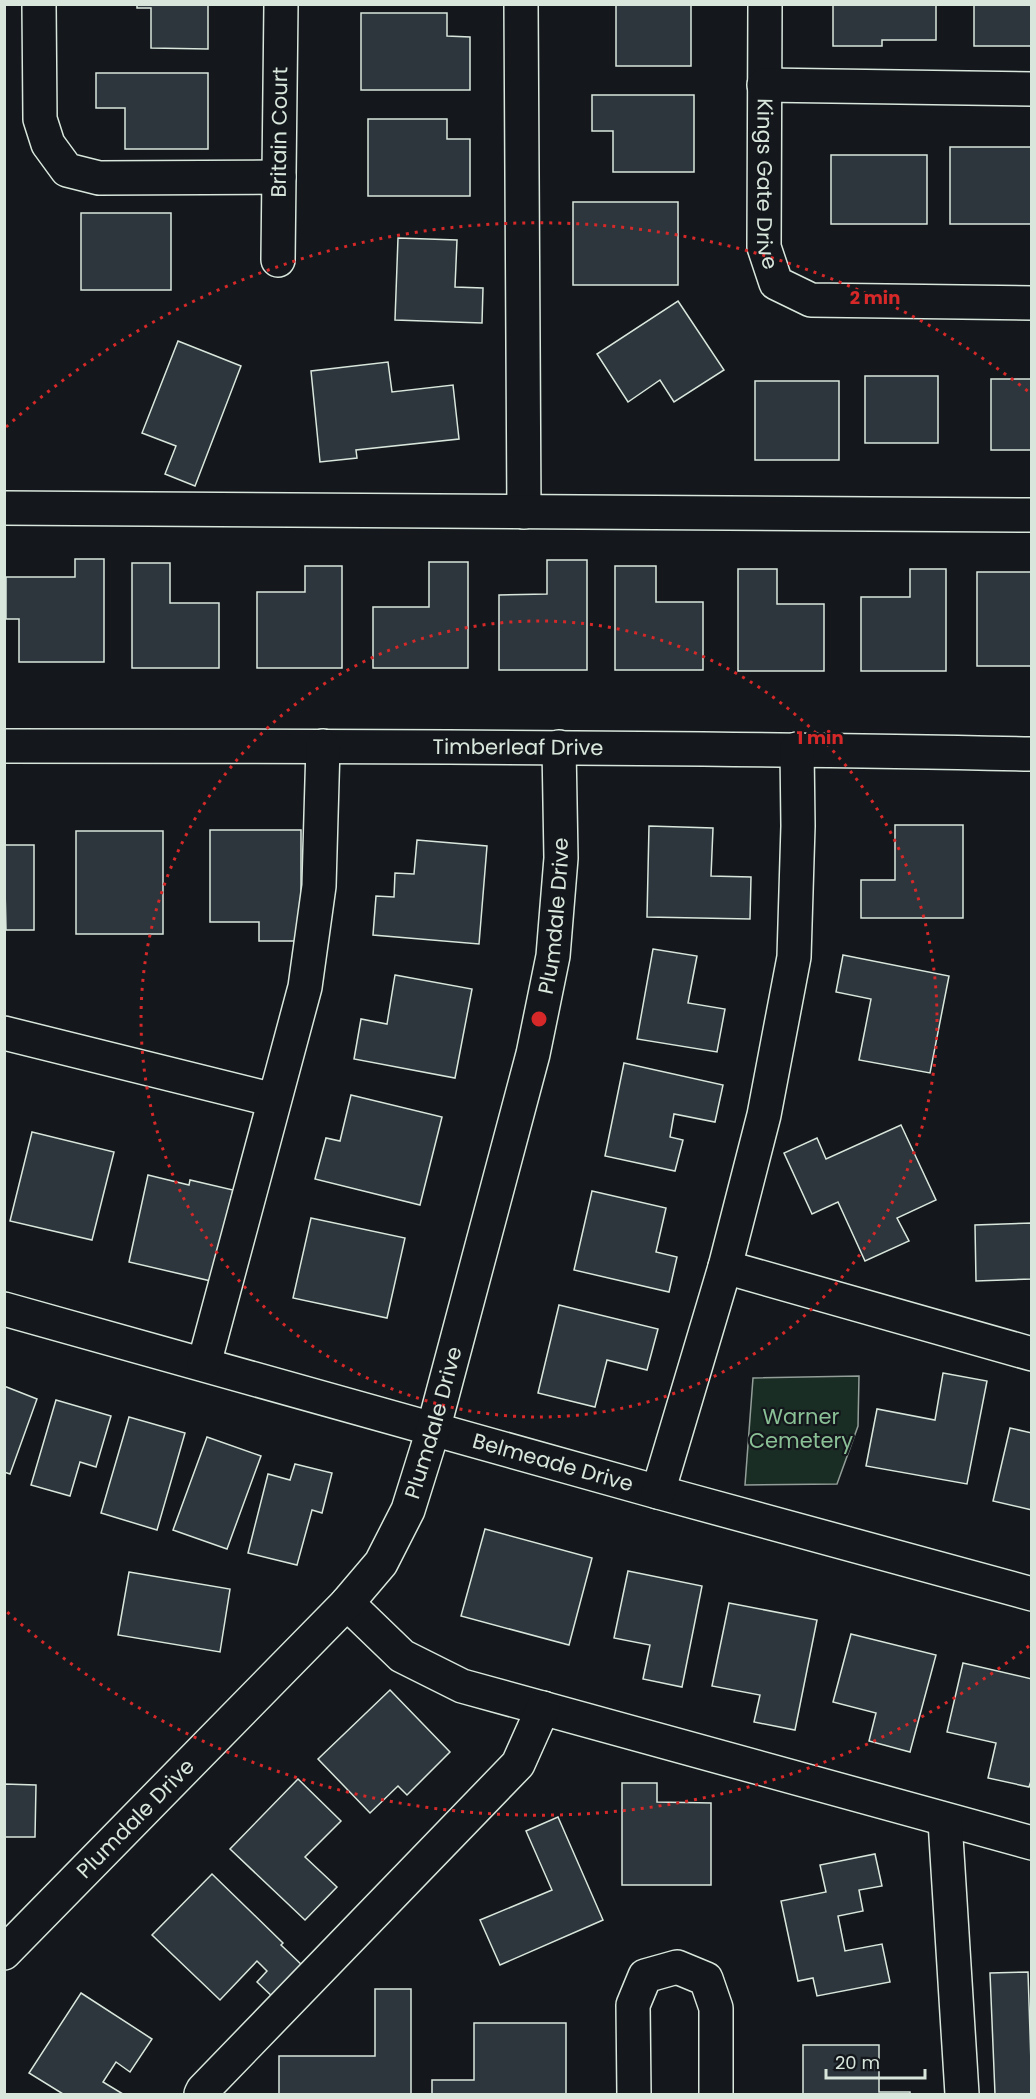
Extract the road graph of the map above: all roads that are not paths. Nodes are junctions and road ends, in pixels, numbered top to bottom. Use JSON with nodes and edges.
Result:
{"nodes":[{"id":1,"x":39,"y":4,"type":"edge"},
{"id":2,"x":281,"y":4,"type":"edge"},
{"id":3,"x":521,"y":4,"type":"edge"},
{"id":4,"x":765,"y":4,"type":"edge"},
{"id":5,"x":765,"y":86,"type":"junction"},
{"id":6,"x":1032,"y":89,"type":"edge"},
{"id":7,"x":279,"y":177,"type":"junction"},
{"id":8,"x":278,"y":260,"type":"dead end"},
{"id":9,"x":1032,"y":303,"type":"edge"},
{"id":10,"x":4,"y":508,"type":"edge"},
{"id":11,"x":524,"y":512,"type":"junction"},
{"id":12,"x":1032,"y":515,"type":"edge"},
{"id":13,"x":4,"y":746,"type":"edge"},
{"id":14,"x":323,"y":746,"type":"junction"},
{"id":15,"x":559,"y":747,"type":"junction"},
{"id":16,"x":796,"y":749,"type":"junction"},
{"id":17,"x":1032,"y":754,"type":"edge"},
{"id":18,"x":4,"y":1034,"type":"edge"},
{"id":19,"x":274,"y":1100,"type":"junction"},
{"id":20,"x":724,"y":1267,"type":"junction"},
{"id":21,"x":4,"y":1309,"type":"edge"},
{"id":22,"x":1032,"y":1354,"type":"edge"},
{"id":23,"x":204,"y":1364,"type":"junction"},
{"id":24,"x":433,"y":1430,"type":"junction"},
{"id":25,"x":658,"y":1492,"type":"junction"},
{"id":26,"x":1032,"y":1594,"type":"edge"},
{"id":27,"x":346,"y":1603,"type":"junction"},
{"id":28,"x":543,"y":1708,"type":"junction"},
{"id":29,"x":945,"y":1821,"type":"junction"},
{"id":30,"x":1032,"y":1843,"type":"edge"},
{"id":31,"x":4,"y":1953,"type":"edge"},
{"id":32,"x":201,"y":2094,"type":"edge"},
{"id":33,"x":634,"y":2094,"type":"edge"},
{"id":34,"x":716,"y":2094,"type":"edge"},
{"id":35,"x":962,"y":2094,"type":"edge"}],
"edges":[{"from":1,"to":7,"type":"street"},
{"from":2,"to":7,"type":"street","name":"Britain Court"},
{"from":3,"to":11,"type":"street"},
{"from":4,"to":5,"type":"street","name":"Kings Gate Drive"},
{"from":5,"to":6,"type":"street"},
{"from":5,"to":9,"type":"street","name":"Kings Gate Drive"},
{"from":7,"to":8,"type":"street","name":"Britain Court"},
{"from":10,"to":11,"type":"street"},
{"from":11,"to":12,"type":"street"},
{"from":13,"to":14,"type":"street","name":"Timberleaf Drive"},
{"from":14,"to":15,"type":"street","name":"Timberleaf Drive"},
{"from":14,"to":19,"type":"street"},
{"from":15,"to":16,"type":"street","name":"Timberleaf Drive"},
{"from":15,"to":24,"type":"street","name":"Plumdale Drive"},
{"from":16,"to":17,"type":"street","name":"Timberleaf Drive"},
{"from":16,"to":20,"type":"street"},
{"from":18,"to":19,"type":"street"},
{"from":19,"to":23,"type":"street"},
{"from":20,"to":22,"type":"street"},
{"from":20,"to":25,"type":"street"},
{"from":21,"to":23,"type":"street","name":"Belmeade Drive"},
{"from":23,"to":24,"type":"street","name":"Belmeade Drive"},
{"from":24,"to":25,"type":"street","name":"Belmeade Drive"},
{"from":24,"to":27,"type":"street","name":"Plumdale Drive"},
{"from":25,"to":26,"type":"street","name":"Belmeade Drive"},
{"from":27,"to":28,"type":"street"},
{"from":27,"to":31,"type":"street","name":"Plumdale Drive"},
{"from":28,"to":29,"type":"street"},
{"from":28,"to":32,"type":"street"},
{"from":29,"to":30,"type":"street"},
{"from":29,"to":35,"type":"street"},
{"from":33,"to":34,"type":"street"}]}
